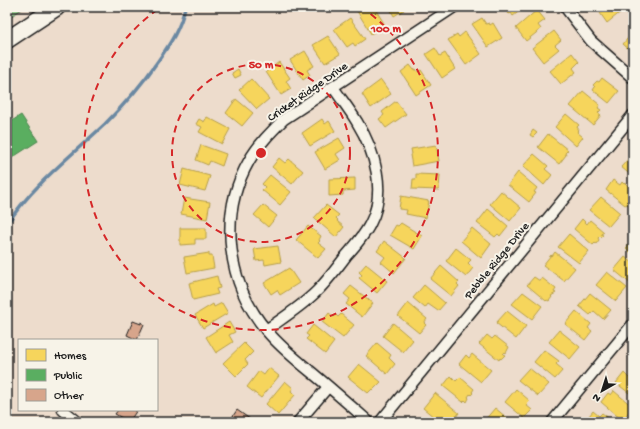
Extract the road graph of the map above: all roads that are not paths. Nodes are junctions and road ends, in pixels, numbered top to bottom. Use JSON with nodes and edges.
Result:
{"nodes":[{"id":1,"x":57,"y":7,"type":"edge"},
{"id":2,"x":454,"y":7,"type":"edge"},
{"id":3,"x":565,"y":7,"type":"edge"},
{"id":4,"x":7,"y":40,"type":"edge"},
{"id":5,"x":633,"y":78,"type":"edge"},
{"id":6,"x":333,"y":87,"type":"junction"},
{"id":7,"x":633,"y":115,"type":"edge"},
{"id":8,"x":633,"y":324,"type":"edge"},
{"id":9,"x":266,"y":330,"type":"junction"},
{"id":10,"x":328,"y":387,"type":"junction"},
{"id":11,"x":64,"y":415,"type":"edge"},
{"id":12,"x":78,"y":422,"type":"edge"},
{"id":13,"x":298,"y":422,"type":"edge"},
{"id":14,"x":369,"y":422,"type":"edge"},
{"id":15,"x":380,"y":422,"type":"edge"},
{"id":16,"x":552,"y":422,"type":"edge"}],
"edges":[{"from":1,"to":4,"type":"main road"},
{"from":2,"to":6,"type":"street","name":"Cricket Ridge Drive"},
{"from":3,"to":5,"type":"street"},
{"from":6,"to":9,"type":"street","name":"Cricket Ridge Drive"},
{"from":6,"to":9,"type":"street"},
{"from":7,"to":15,"type":"street","name":"Pebble Ridge Drive"},
{"from":8,"to":16,"type":"street"},
{"from":9,"to":10,"type":"street","name":"Cricket Ridge Drive"},
{"from":10,"to":13,"type":"street"},
{"from":10,"to":14,"type":"street","name":"Cricket Ridge Drive"},
{"from":11,"to":12,"type":"street"}]}
